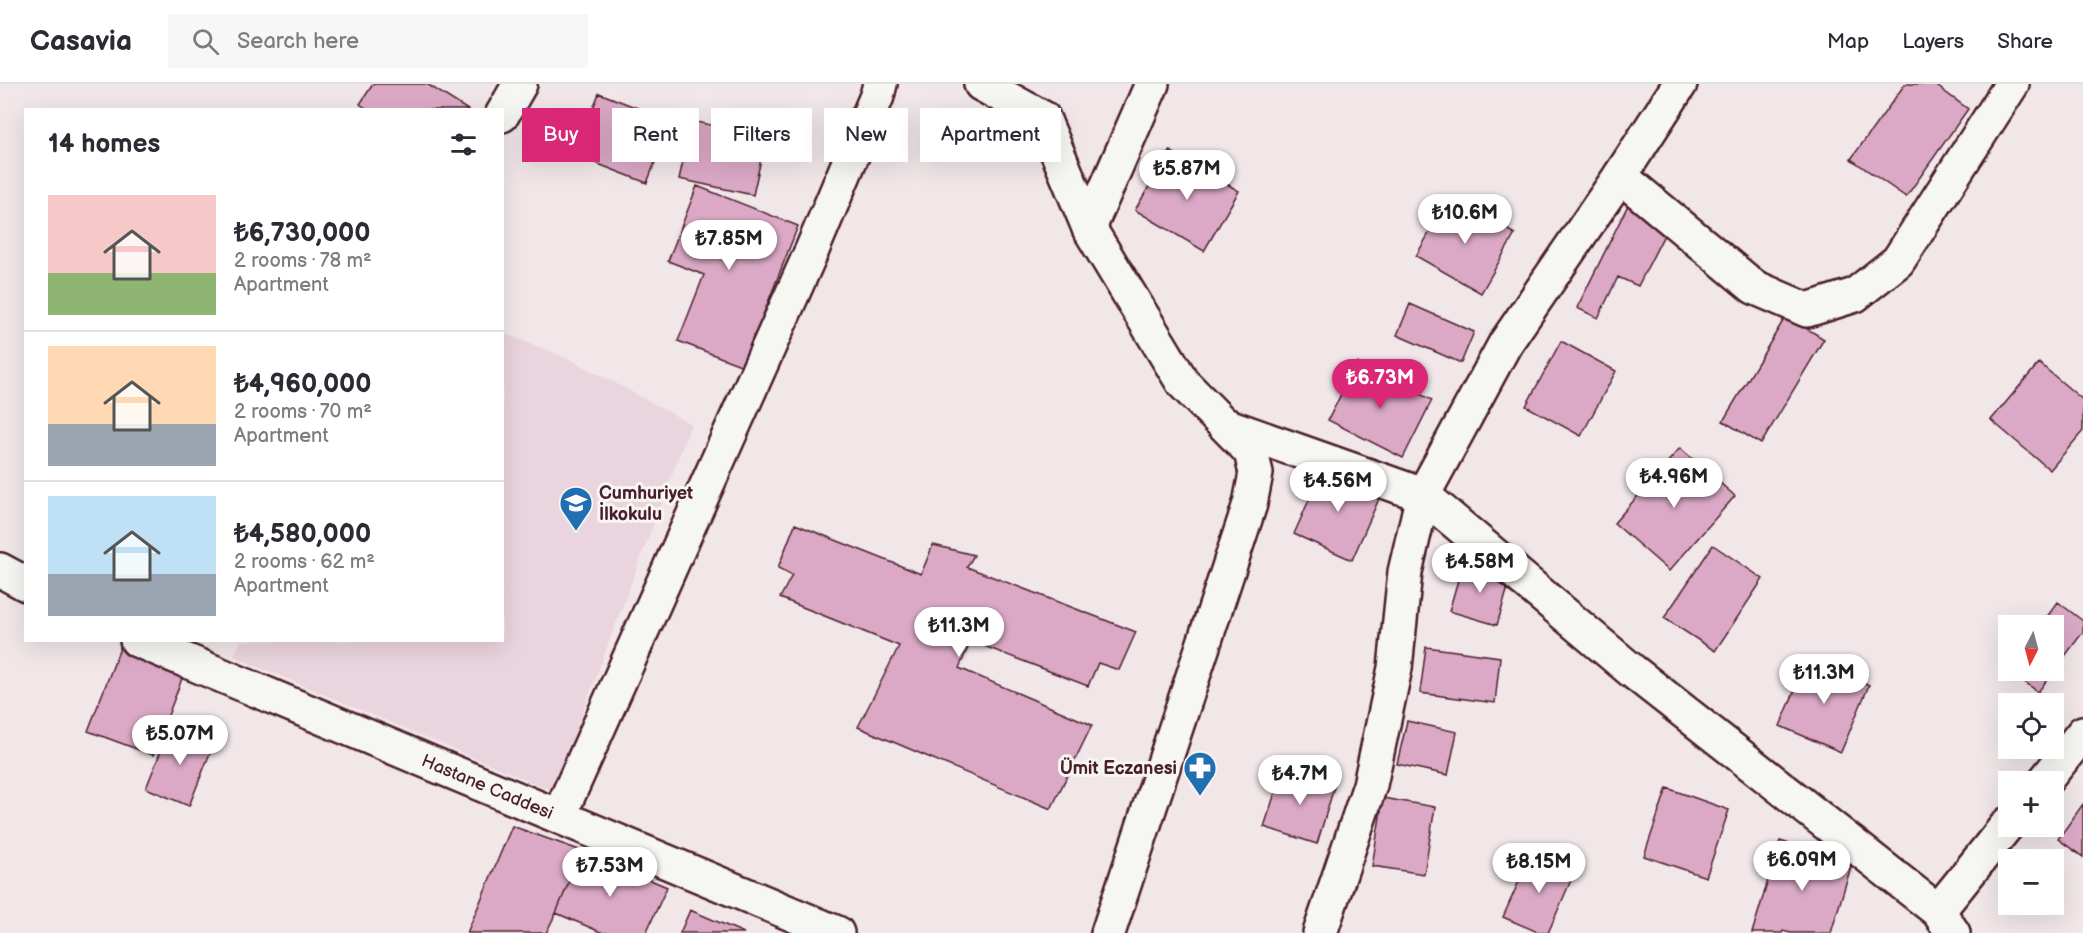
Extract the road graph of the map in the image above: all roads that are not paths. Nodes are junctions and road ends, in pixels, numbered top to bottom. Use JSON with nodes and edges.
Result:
{"nodes":[{"id":1,"x":520,"y":84,"type":"edge"},
{"id":2,"x":880,"y":84,"type":"edge"},
{"id":3,"x":981,"y":84,"type":"edge"},
{"id":4,"x":1152,"y":84,"type":"edge"},
{"id":5,"x":1680,"y":84,"type":"edge"},
{"id":6,"x":2012,"y":84,"type":"edge"},
{"id":7,"x":504,"y":112,"type":"edge"},
{"id":8,"x":1620,"y":176,"type":"junction"},
{"id":9,"x":1089,"y":228,"type":"junction"},
{"id":10,"x":1223,"y":424,"type":"junction"},
{"id":11,"x":1423,"y":495,"type":"junction"},
{"id":12,"x":0,"y":570,"type":"edge"},
{"id":13,"x":24,"y":583,"type":"edge"},
{"id":14,"x":147,"y":642,"type":"edge"},
{"id":15,"x":199,"y":652,"type":"edge"},
{"id":16,"x":2083,"y":733,"type":"edge"},
{"id":17,"x":2053,"y":771,"type":"edge"},
{"id":18,"x":559,"y":816,"type":"junction"},
{"id":19,"x":2000,"y":837,"type":"edge"},
{"id":20,"x":1945,"y":922,"type":"edge"},
{"id":21,"x":837,"y":933,"type":"edge"},
{"id":22,"x":1108,"y":933,"type":"edge"},
{"id":23,"x":1320,"y":933,"type":"edge"}],
"edges":[{"from":1,"to":7,"type":"street"},
{"from":2,"to":18,"type":"street"},
{"from":3,"to":9,"type":"street"},
{"from":4,"to":9,"type":"street"},
{"from":5,"to":8,"type":"street"},
{"from":6,"to":8,"type":"street"},
{"from":8,"to":11,"type":"street"},
{"from":9,"to":10,"type":"street"},
{"from":10,"to":11,"type":"street"},
{"from":10,"to":22,"type":"street"},
{"from":11,"to":20,"type":"street"},
{"from":11,"to":23,"type":"street"},
{"from":12,"to":13,"type":"street"},
{"from":14,"to":15,"type":"street","name":"Hastane Caddesi"},
{"from":15,"to":18,"type":"street","name":"Hastane Caddesi"},
{"from":16,"to":17,"type":"street"},
{"from":18,"to":21,"type":"street","name":"Hastane Caddesi"},
{"from":19,"to":20,"type":"street"}]}
